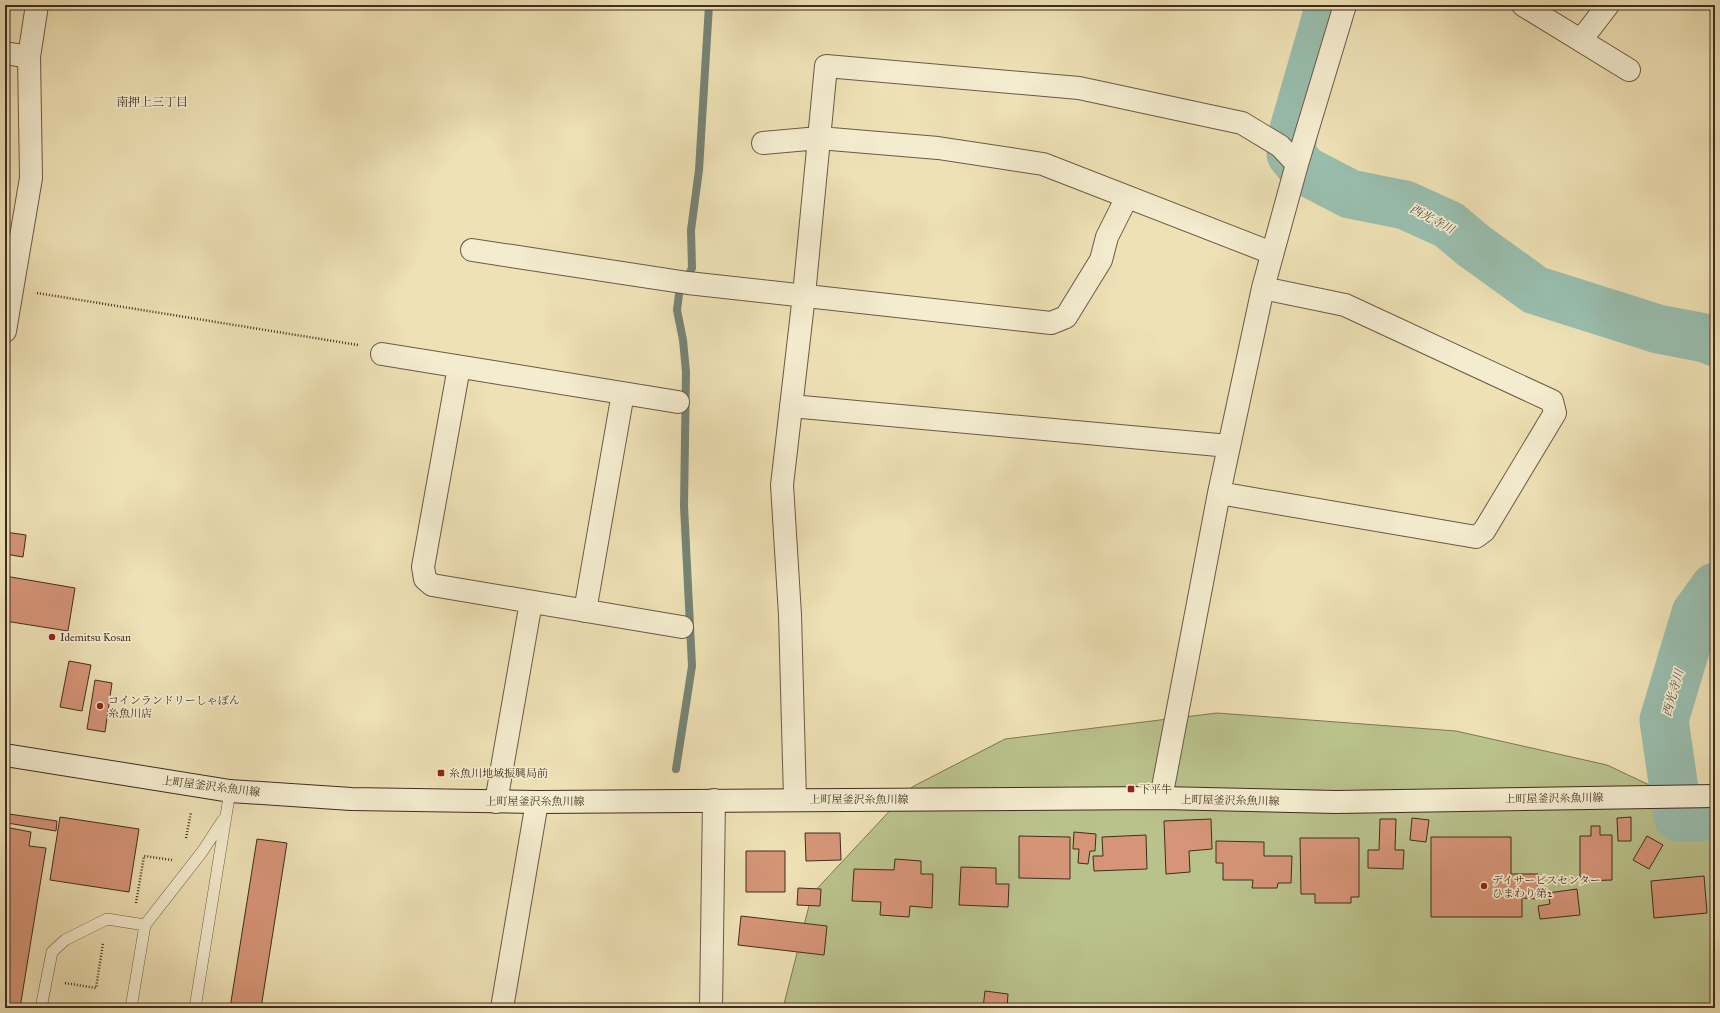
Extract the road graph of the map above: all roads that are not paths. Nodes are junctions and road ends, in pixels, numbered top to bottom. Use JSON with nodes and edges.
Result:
{"nodes":[{"id":1,"x":37,"y":5,"type":"edge"},
{"id":2,"x":1345,"y":5,"type":"edge"},
{"id":3,"x":1523,"y":5,"type":"edge"},
{"id":4,"x":1608,"y":5,"type":"edge"},
{"id":5,"x":1581,"y":40,"type":"junction"},
{"id":6,"x":5,"y":53,"type":"edge"},
{"id":7,"x":29,"y":57,"type":"junction"},
{"id":8,"x":1629,"y":70,"type":"dead end"},
{"id":9,"x":819,"y":138,"type":"junction"},
{"id":10,"x":763,"y":143,"type":"dead end"},
{"id":11,"x":1297,"y":164,"type":"junction"},
{"id":12,"x":1127,"y":197,"type":"junction"},
{"id":13,"x":472,"y":250,"type":"dead end"},
{"id":14,"x":1272,"y":253,"type":"junction"},
{"id":15,"x":10,"y":285,"type":"edge"},
{"id":16,"x":1263,"y":288,"type":"junction"},
{"id":17,"x":804,"y":295,"type":"junction"},
{"id":18,"x":5,"y":331,"type":"edge"},
{"id":19,"x":382,"y":354,"type":"road end"},
{"id":20,"x":460,"y":367,"type":"junction"},
{"id":21,"x":623,"y":393,"type":"junction"},
{"id":22,"x":678,"y":402,"type":"dead end"},
{"id":23,"x":791,"y":406,"type":"junction"},
{"id":24,"x":1229,"y":446,"type":"junction"},
{"id":25,"x":1219,"y":492,"type":"junction"},
{"id":26,"x":531,"y":602,"type":"junction"},
{"id":27,"x":585,"y":611,"type":"junction"},
{"id":28,"x":682,"y":627,"type":"dead end"},
{"id":29,"x":5,"y":755,"type":"edge"},
{"id":30,"x":230,"y":791,"type":"junction"},
{"id":31,"x":1715,"y":796,"type":"edge"},
{"id":32,"x":1161,"y":798,"type":"junction"},
{"id":33,"x":714,"y":800,"type":"junction"},
{"id":34,"x":795,"y":800,"type":"junction"},
{"id":35,"x":496,"y":802,"type":"junction"},
{"id":36,"x":537,"y":802,"type":"junction"},
{"id":37,"x":225,"y":816,"type":"junction"},
{"id":38,"x":145,"y":925,"type":"junction"},
{"id":39,"x":41,"y":1008,"type":"edge"},
{"id":40,"x":131,"y":1008,"type":"edge"},
{"id":41,"x":195,"y":1008,"type":"edge"},
{"id":42,"x":502,"y":1008,"type":"edge"},
{"id":43,"x":711,"y":1008,"type":"edge"}],
"edges":[{"from":1,"to":7,"type":"street"},
{"from":2,"to":11,"type":"street"},
{"from":3,"to":5,"type":"street"},
{"from":4,"to":5,"type":"street"},
{"from":5,"to":8,"type":"street"},
{"from":6,"to":7,"type":"street"},
{"from":7,"to":15,"type":"street"},
{"from":9,"to":10,"type":"street"},
{"from":9,"to":11,"type":"street"},
{"from":9,"to":12,"type":"street"},
{"from":9,"to":17,"type":"street"},
{"from":11,"to":14,"type":"street"},
{"from":12,"to":14,"type":"street"},
{"from":12,"to":17,"type":"street"},
{"from":13,"to":17,"type":"street"},
{"from":14,"to":16,"type":"street"},
{"from":15,"to":18,"type":"street"},
{"from":16,"to":24,"type":"street"},
{"from":16,"to":25,"type":"street"},
{"from":17,"to":23,"type":"street"},
{"from":19,"to":20,"type":"street"},
{"from":20,"to":21,"type":"street"},
{"from":20,"to":26,"type":"street"},
{"from":21,"to":22,"type":"street"},
{"from":21,"to":27,"type":"street"},
{"from":23,"to":24,"type":"street"},
{"from":23,"to":34,"type":"street"},
{"from":24,"to":25,"type":"street"},
{"from":25,"to":32,"type":"street"},
{"from":26,"to":27,"type":"street"},
{"from":26,"to":35,"type":"street"},
{"from":27,"to":28,"type":"street"},
{"from":29,"to":30,"type":"street","name":"上町屋釜沢糸魚川線"},
{"from":30,"to":35,"type":"street","name":"上町屋釜沢糸魚川線"},
{"from":30,"to":37,"type":"lane"},
{"from":31,"to":32,"type":"street","name":"上町屋釜沢糸魚川線"},
{"from":32,"to":34,"type":"street","name":"上町屋釜沢糸魚川線"},
{"from":33,"to":34,"type":"street","name":"上町屋釜沢糸魚川線"},
{"from":33,"to":36,"type":"street","name":"上町屋釜沢糸魚川線"},
{"from":33,"to":43,"type":"street"},
{"from":35,"to":36,"type":"street","name":"上町屋釜沢糸魚川線"},
{"from":36,"to":42,"type":"street"},
{"from":37,"to":38,"type":"lane"},
{"from":37,"to":41,"type":"lane"},
{"from":38,"to":39,"type":"lane"},
{"from":38,"to":40,"type":"lane"}]}
